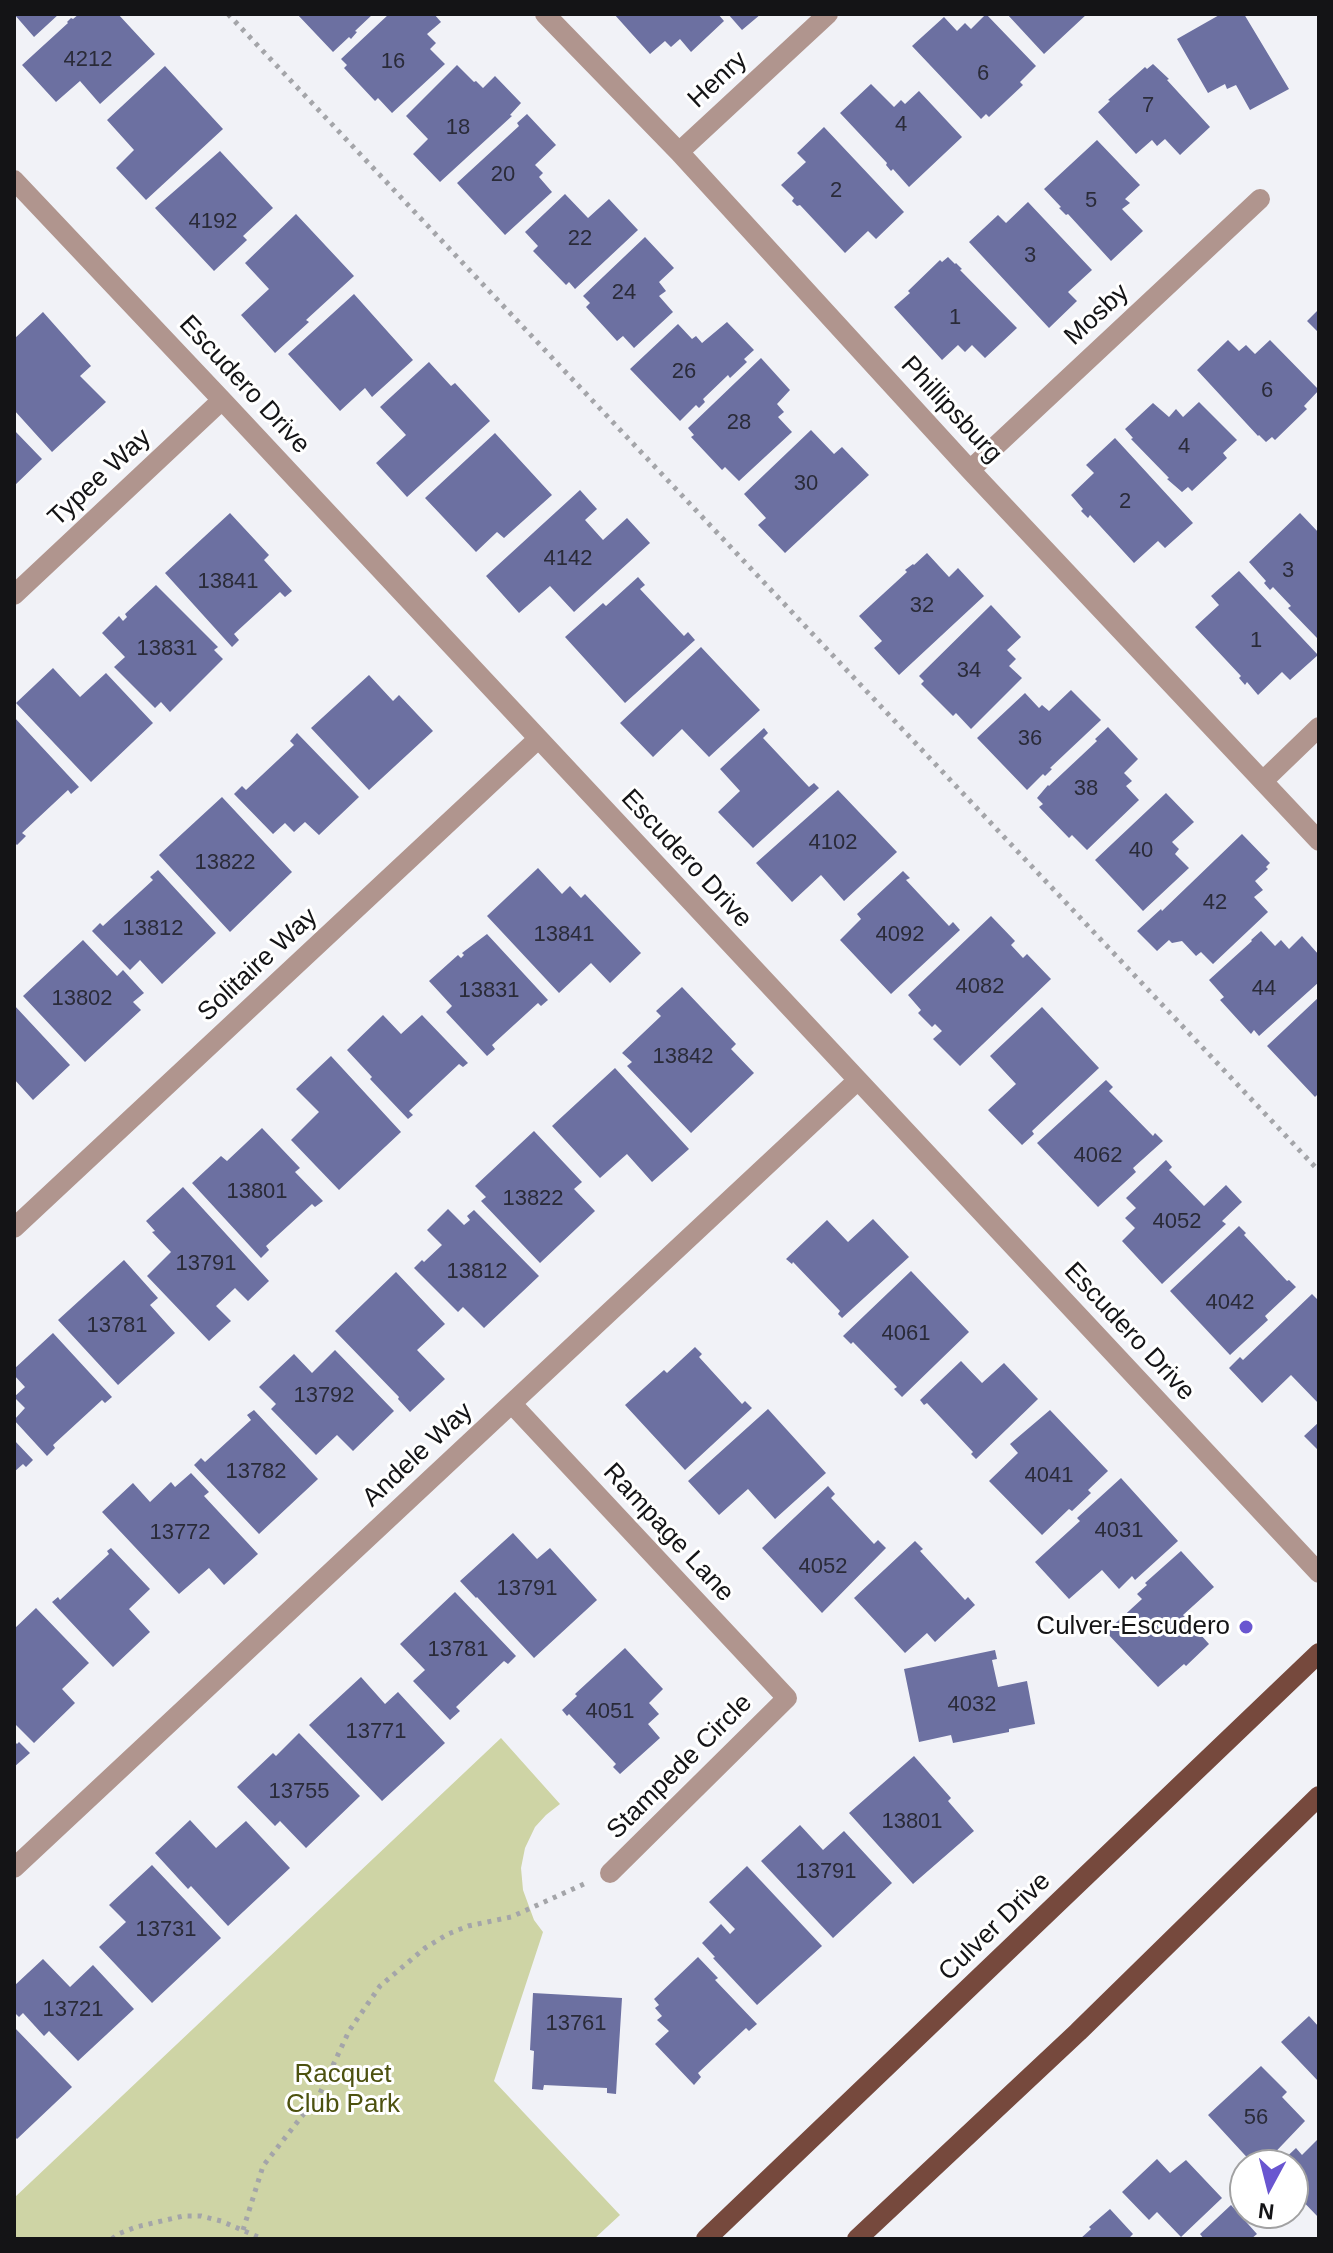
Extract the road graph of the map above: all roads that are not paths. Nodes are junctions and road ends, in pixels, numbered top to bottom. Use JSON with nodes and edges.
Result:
{"nodes":[{"id":1,"x":545,"y":14,"type":"edge"},
{"id":2,"x":828,"y":14,"type":"edge"},
{"id":3,"x":679,"y":152,"type":"junction"},
{"id":4,"x":14,"y":180,"type":"edge"},
{"id":5,"x":1260,"y":199,"type":"dead end"},
{"id":6,"x":222,"y":400,"type":"junction"},
{"id":7,"x":970,"y":470,"type":"junction"},
{"id":8,"x":14,"y":595,"type":"edge"},
{"id":9,"x":1319,"y":727,"type":"edge"},
{"id":10,"x":538,"y":739,"type":"junction"},
{"id":11,"x":1263,"y":781,"type":"junction"},
{"id":12,"x":1319,"y":841,"type":"edge"},
{"id":13,"x":858,"y":1080,"type":"junction"},
{"id":14,"x":14,"y":1228,"type":"edge"},
{"id":15,"x":512,"y":1404,"type":"junction"},
{"id":16,"x":1319,"y":1573,"type":"edge"},
{"id":17,"x":1319,"y":1653,"type":"edge"},
{"id":18,"x":787,"y":1698,"type":"joint"},
{"id":19,"x":1319,"y":1796,"type":"edge"},
{"id":20,"x":14,"y":1868,"type":"edge"},
{"id":21,"x":610,"y":1873,"type":"road end"},
{"id":22,"x":706,"y":2239,"type":"edge"},
{"id":23,"x":857,"y":2239,"type":"edge"}],
"edges":[{"from":1,"to":3,"type":"street","name":"Phillipsburg"},
{"from":2,"to":3,"type":"street","name":"Henry"},
{"from":3,"to":7,"type":"street","name":"Phillipsburg"},
{"from":4,"to":6,"type":"street","name":"Escudero Drive"},
{"from":5,"to":7,"type":"street","name":"Mosby"},
{"from":6,"to":8,"type":"street","name":"Typee Way"},
{"from":6,"to":10,"type":"street","name":"Escudero Drive"},
{"from":7,"to":11,"type":"street","name":"Phillipsburg"},
{"from":9,"to":11,"type":"street"},
{"from":10,"to":13,"type":"street","name":"Escudero Drive"},
{"from":10,"to":14,"type":"street","name":"Solitaire Way"},
{"from":11,"to":12,"type":"street","name":"Phillipsburg"},
{"from":13,"to":15,"type":"street","name":"Andele Way"},
{"from":13,"to":16,"type":"street","name":"Escudero Drive"},
{"from":15,"to":18,"type":"street","name":"Rampage Lane"},
{"from":15,"to":20,"type":"street","name":"Andele Way"},
{"from":17,"to":22,"type":"main road","name":"Culver Drive"},
{"from":18,"to":21,"type":"street","name":"Stampede Circle"},
{"from":19,"to":23,"type":"main road"}]}
